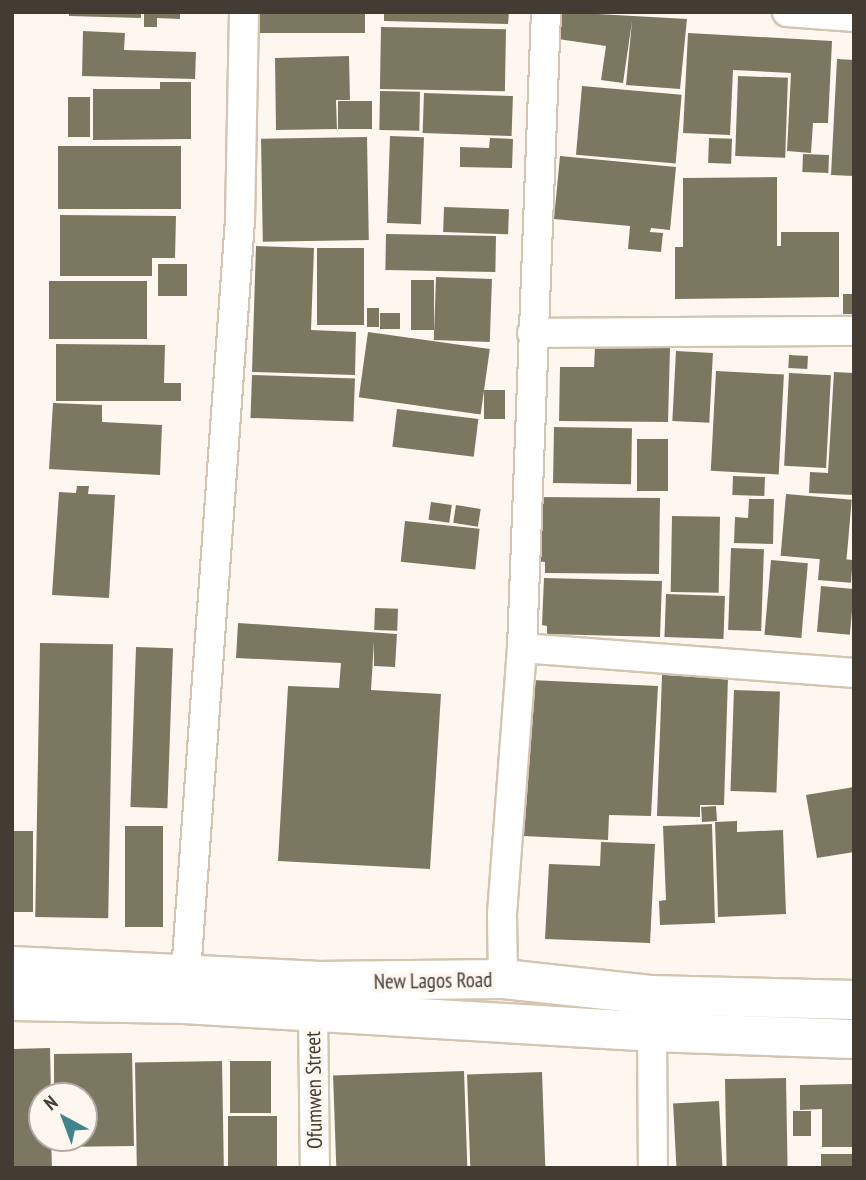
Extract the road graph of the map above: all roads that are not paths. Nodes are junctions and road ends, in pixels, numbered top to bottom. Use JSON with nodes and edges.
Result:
{"nodes":[{"id":1,"x":244,"y":12,"type":"edge"},
{"id":2,"x":546,"y":12,"type":"edge"},
{"id":3,"x":787,"y":12,"type":"edge"},
{"id":4,"x":854,"y":17,"type":"edge"},
{"id":5,"x":854,"y":331,"type":"edge"},
{"id":6,"x":532,"y":333,"type":"junction"},
{"id":7,"x":522,"y":648,"type":"junction"},
{"id":8,"x":854,"y":673,"type":"edge"},
{"id":9,"x":12,"y":966,"type":"edge"},
{"id":10,"x":186,"y":973,"type":"junction"},
{"id":11,"x":503,"y":979,"type":"junction"},
{"id":12,"x":854,"y":1000,"type":"edge"},
{"id":13,"x":12,"y":1001,"type":"edge"},
{"id":14,"x":313,"y":1012,"type":"junction"},
{"id":15,"x":652,"y":1032,"type":"junction"},
{"id":16,"x":854,"y":1039,"type":"edge"},
{"id":17,"x":315,"y":1168,"type":"edge"},
{"id":18,"x":653,"y":1168,"type":"edge"}],
"edges":[{"from":1,"to":10,"type":"street"},
{"from":2,"to":6,"type":"street"},
{"from":3,"to":4,"type":"street"},
{"from":5,"to":6,"type":"street"},
{"from":6,"to":7,"type":"street"},
{"from":7,"to":8,"type":"street"},
{"from":7,"to":11,"type":"street"},
{"from":9,"to":10,"type":"main road","name":"New Lagos Road"},
{"from":10,"to":11,"type":"main road","name":"New Lagos Road"},
{"from":11,"to":12,"type":"main road","name":"New Lagos Road"},
{"from":13,"to":14,"type":"main road","name":"New Lagos Road"},
{"from":14,"to":15,"type":"main road","name":"New Lagos Road"},
{"from":14,"to":17,"type":"street","name":"Ofumwen Street"},
{"from":15,"to":16,"type":"main road","name":"New Lagos Road"},
{"from":15,"to":18,"type":"street"}]}
